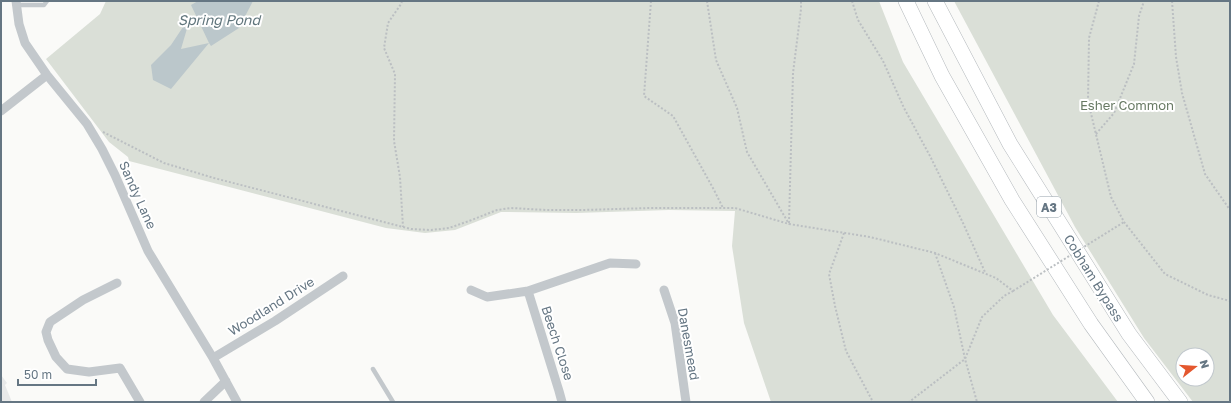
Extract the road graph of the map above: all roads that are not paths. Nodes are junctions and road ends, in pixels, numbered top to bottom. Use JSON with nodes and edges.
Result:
{"nodes":[{"id":1,"x":47,"y":1,"type":"edge"},
{"id":2,"x":906,"y":1,"type":"edge"},
{"id":3,"x":935,"y":1,"type":"edge"},
{"id":4,"x":16,"y":3,"type":"edge"},
{"id":5,"x":47,"y":75,"type":"junction"},
{"id":6,"x":1,"y":111,"type":"edge"},
{"id":7,"x":636,"y":264,"type":"dead end"},
{"id":8,"x":343,"y":276,"type":"dead end"},
{"id":9,"x":117,"y":283,"type":"dead end"},
{"id":10,"x":471,"y":290,"type":"dead end"},
{"id":11,"x":664,"y":290,"type":"dead end"},
{"id":12,"x":528,"y":291,"type":"junction"},
{"id":13,"x":213,"y":358,"type":"junction"},
{"id":14,"x":373,"y":368,"type":"dead end"},
{"id":15,"x":226,"y":381,"type":"junction"},
{"id":16,"x":140,"y":402,"type":"edge"},
{"id":17,"x":204,"y":402,"type":"edge"},
{"id":18,"x":237,"y":402,"type":"edge"},
{"id":19,"x":393,"y":402,"type":"edge"},
{"id":20,"x":562,"y":402,"type":"edge"},
{"id":21,"x":686,"y":402,"type":"edge"},
{"id":22,"x":1147,"y":402,"type":"edge"},
{"id":23,"x":1180,"y":402,"type":"edge"}],
"edges":[{"from":1,"to":4,"type":"lane"},
{"from":2,"to":22,"type":"highway","name":"Cobham Bypass","number":"A3"},
{"from":3,"to":23,"type":"highway","name":"Cobham Bypass","number":"A3"},
{"from":4,"to":5,"type":"street","name":"Sandy Lane"},
{"from":5,"to":6,"type":"street"},
{"from":5,"to":13,"type":"street","name":"Sandy Lane"},
{"from":7,"to":12,"type":"street"},
{"from":8,"to":13,"type":"street","name":"Woodland Drive"},
{"from":9,"to":16,"type":"street"},
{"from":10,"to":12,"type":"street"},
{"from":11,"to":21,"type":"street","name":"Danesmead"},
{"from":12,"to":20,"type":"street","name":"Beech Close"},
{"from":13,"to":15,"type":"street","name":"Sandy Lane"},
{"from":14,"to":19,"type":"lane"},
{"from":15,"to":17,"type":"street"},
{"from":15,"to":18,"type":"street","name":"Sandy Lane"}]}
